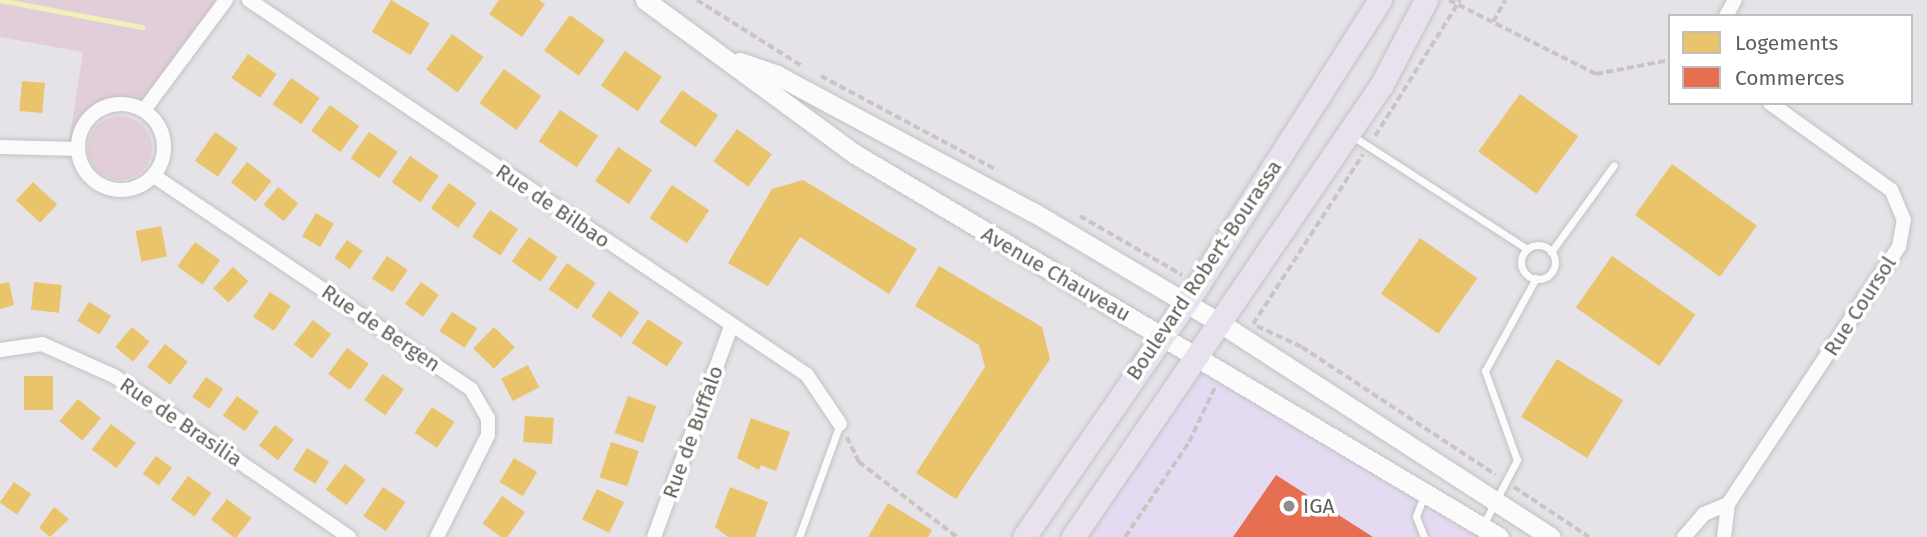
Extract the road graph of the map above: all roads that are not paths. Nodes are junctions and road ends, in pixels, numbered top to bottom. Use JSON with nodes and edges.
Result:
{"nodes":[{"id":1,"x":226,"y":0,"type":"edge"},
{"id":2,"x":645,"y":0,"type":"edge"},
{"id":3,"x":1380,"y":0,"type":"edge"},
{"id":4,"x":1426,"y":0,"type":"edge"},
{"id":5,"x":250,"y":1,"type":"edge"},
{"id":6,"x":733,"y":59,"type":"junction"},
{"id":7,"x":1773,"y":105,"type":"edge"},
{"id":8,"x":144,"y":110,"type":"junction"},
{"id":9,"x":1348,"y":133,"type":"junction"},
{"id":10,"x":0,"y":147,"type":"edge"},
{"id":11,"x":78,"y":149,"type":"junction"},
{"id":12,"x":1614,"y":165,"type":"dead end"},
{"id":13,"x":154,"y":176,"type":"junction"},
{"id":14,"x":1527,"y":249,"type":"junction"},
{"id":15,"x":1551,"y":252,"type":"junction"},
{"id":16,"x":1536,"y":278,"type":"junction"},
{"id":17,"x":1185,"y":302,"type":"junction"},
{"id":18,"x":1220,"y":323,"type":"junction"},
{"id":19,"x":732,"y":327,"type":"junction"},
{"id":20,"x":1161,"y":333,"type":"junction"},
{"id":21,"x":0,"y":350,"type":"edge"},
{"id":22,"x":1198,"y":355,"type":"junction"},
{"id":23,"x":840,"y":424,"type":"joint"},
{"id":24,"x":1425,"y":492,"type":"junction"},
{"id":25,"x":1496,"y":502,"type":"junction"},
{"id":26,"x":1728,"y":504,"type":"junction"},
{"id":27,"x":1490,"y":532,"type":"edge"},
{"id":28,"x":349,"y":537,"type":"edge"},
{"id":29,"x":438,"y":537,"type":"edge"},
{"id":30,"x":654,"y":537,"type":"edge"},
{"id":31,"x":799,"y":537,"type":"edge"},
{"id":32,"x":1024,"y":537,"type":"edge"},
{"id":33,"x":1073,"y":537,"type":"edge"},
{"id":34,"x":1424,"y":537,"type":"edge"},
{"id":35,"x":1551,"y":537,"type":"edge"},
{"id":36,"x":1684,"y":537,"type":"edge"},
{"id":37,"x":1724,"y":537,"type":"edge"}],
"edges":[{"from":1,"to":8,"type":"street"},
{"from":2,"to":6,"type":"main road","name":"Avenue Chauveau"},
{"from":3,"to":17,"type":"highway","name":"Boulevard Robert-Bourassa"},
{"from":4,"to":9,"type":"highway","name":"Boulevard Robert-Bourassa"},
{"from":5,"to":19,"type":"street","name":"Rue de Bilbao"},
{"from":6,"to":17,"type":"main road","name":"Avenue Chauveau"},
{"from":6,"to":20,"type":"main road","name":"Avenue Chauveau"},
{"from":7,"to":26,"type":"street","name":"Rue Coursol"},
{"from":8,"to":11,"type":"street"},
{"from":8,"to":13,"type":"street"},
{"from":9,"to":14,"type":"lane"},
{"from":9,"to":18,"type":"highway","name":"Boulevard Robert-Bourassa"},
{"from":10,"to":11,"type":"street"},
{"from":11,"to":13,"type":"street"},
{"from":12,"to":15,"type":"lane"},
{"from":13,"to":29,"type":"street","name":"Rue de Bergen"},
{"from":14,"to":15,"type":"lane"},
{"from":14,"to":16,"type":"lane"},
{"from":15,"to":16,"type":"lane"},
{"from":16,"to":25,"type":"lane"},
{"from":17,"to":18,"type":"main road","name":"Avenue Chauveau"},
{"from":17,"to":20,"type":"highway","name":"Boulevard Robert-Bourassa"},
{"from":18,"to":22,"type":"highway","name":"Boulevard Robert-Bourassa"},
{"from":18,"to":25,"type":"main road","name":"Avenue Chauveau"},
{"from":19,"to":23,"type":"street","name":"Rue de Bilbao"},
{"from":19,"to":30,"type":"street","name":"Rue de Buffalo"},
{"from":20,"to":22,"type":"main road","name":"Avenue Chauveau"},
{"from":20,"to":32,"type":"highway","name":"Boulevard Robert-Bourassa"},
{"from":21,"to":28,"type":"street","name":"Rue de Brasilia"},
{"from":22,"to":24,"type":"main road","name":"Avenue Chauveau"},
{"from":22,"to":33,"type":"highway","name":"Boulevard Robert-Bourassa"},
{"from":23,"to":31,"type":"lane"},
{"from":24,"to":27,"type":"main road","name":"Avenue Chauveau"},
{"from":24,"to":34,"type":"lane"},
{"from":25,"to":27,"type":"lane"},
{"from":25,"to":35,"type":"main road","name":"Avenue Chauveau"},
{"from":26,"to":36,"type":"street","name":"Rue Coursol"},
{"from":26,"to":37,"type":"street","name":"Rue Coursol"}]}
